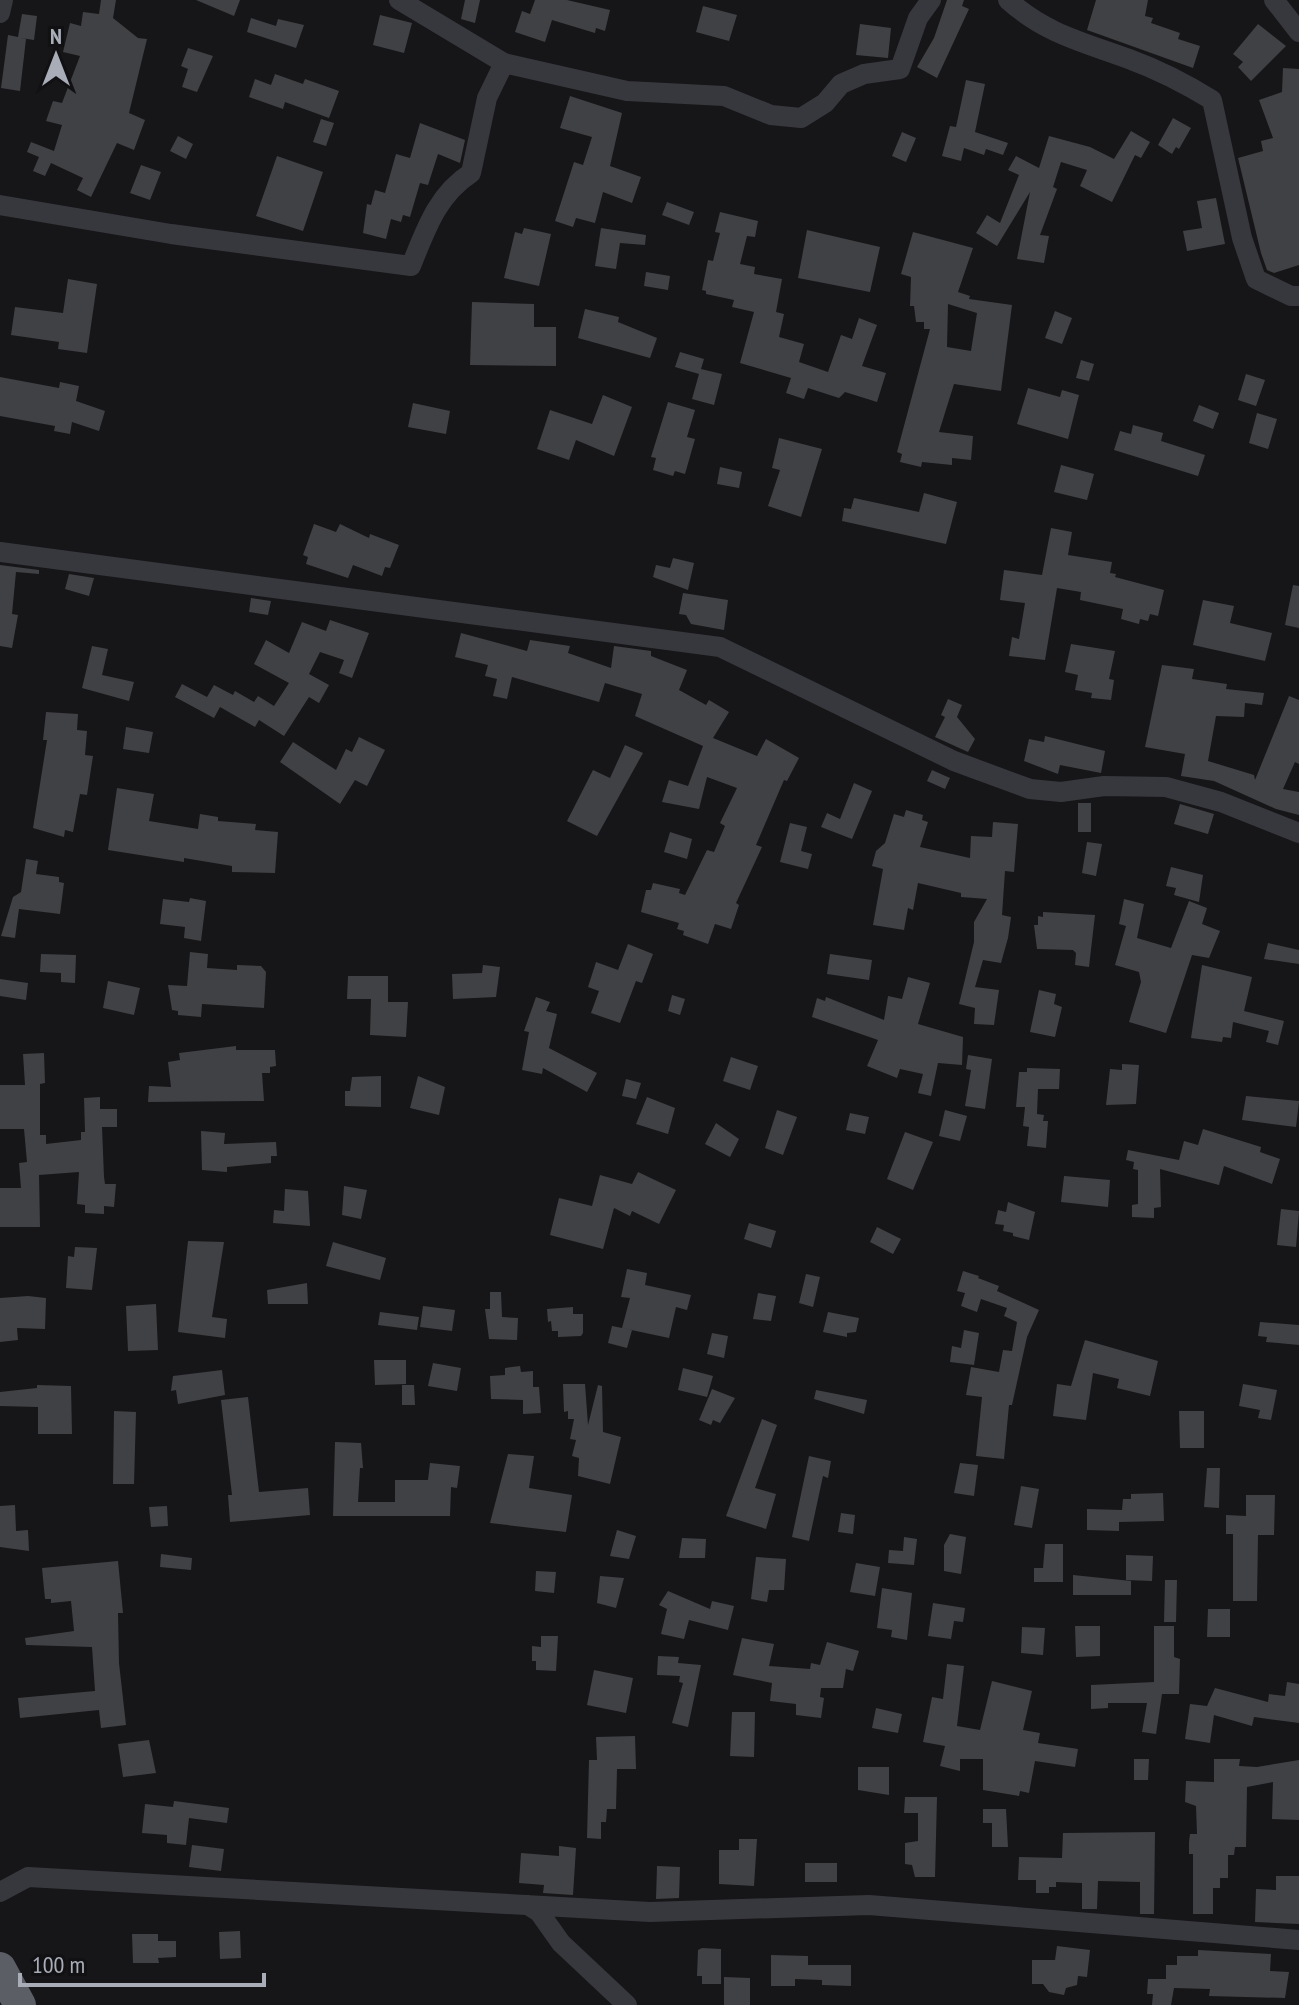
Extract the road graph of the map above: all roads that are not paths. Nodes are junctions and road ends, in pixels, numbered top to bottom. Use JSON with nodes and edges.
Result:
{"nodes":[{"id":1,"x":3,"y":0,"type":"edge"},
{"id":2,"x":399,"y":0,"type":"edge"},
{"id":3,"x":931,"y":0,"type":"edge"},
{"id":4,"x":1008,"y":0,"type":"edge"},
{"id":5,"x":1274,"y":0,"type":"edge"},
{"id":6,"x":0,"y":13,"type":"edge"},
{"id":7,"x":1299,"y":32,"type":"edge"},
{"id":8,"x":504,"y":63,"type":"junction"},
{"id":9,"x":0,"y":205,"type":"edge"},
{"id":10,"x":1299,"y":296,"type":"edge"},
{"id":11,"x":0,"y":552,"type":"edge"},
{"id":12,"x":1299,"y":833,"type":"edge"},
{"id":13,"x":0,"y":1892,"type":"edge"},
{"id":14,"x":528,"y":1905,"type":"junction"},
{"id":15,"x":1299,"y":1940,"type":"edge"},
{"id":16,"x":0,"y":1968,"type":"edge"},
{"id":17,"x":20,"y":2005,"type":"edge"},
{"id":18,"x":627,"y":2005,"type":"edge"}],
"edges":[{"from":1,"to":6,"type":"street"},
{"from":2,"to":8,"type":"street"},
{"from":3,"to":8,"type":"street"},
{"from":4,"to":10,"type":"street"},
{"from":5,"to":7,"type":"street"},
{"from":8,"to":9,"type":"street"},
{"from":11,"to":12,"type":"street"},
{"from":13,"to":14,"type":"street"},
{"from":14,"to":15,"type":"street"},
{"from":14,"to":18,"type":"street"},
{"from":16,"to":17,"type":"highway"}]}
